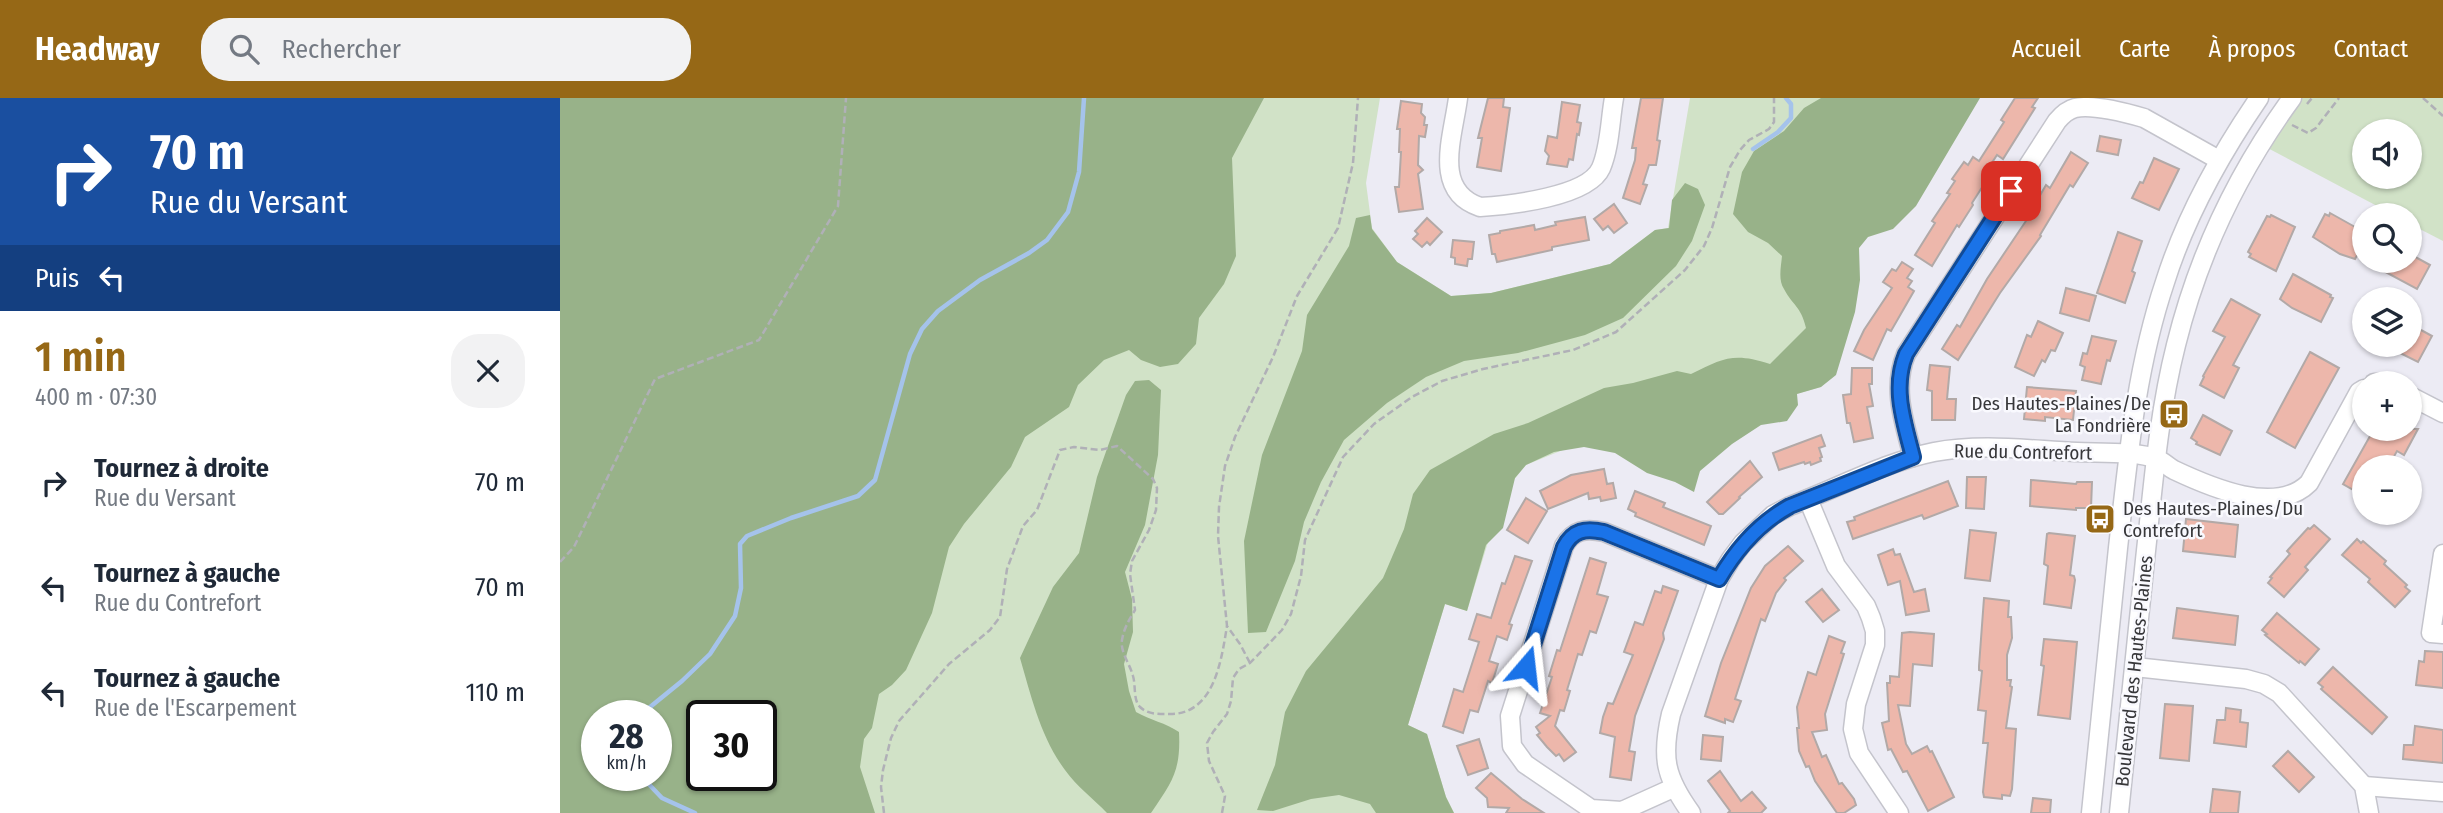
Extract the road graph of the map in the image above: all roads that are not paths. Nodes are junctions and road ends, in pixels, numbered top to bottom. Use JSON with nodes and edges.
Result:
{"nodes":[{"id":1,"x":1458,"y":98,"type":"edge"},
{"id":2,"x":1614,"y":98,"type":"edge"},
{"id":3,"x":2259,"y":98,"type":"edge"},
{"id":4,"x":2297,"y":105,"type":"edge"},
{"id":5,"x":2219,"y":160,"type":"junction"},
{"id":6,"x":2422,"y":403,"type":"edge"},
{"id":7,"x":2352,"y":405,"type":"edge"},
{"id":8,"x":2443,"y":414,"type":"edge"},
{"id":9,"x":2128,"y":454,"type":"junction"},
{"id":10,"x":1913,"y":457,"type":"junction"},
{"id":11,"x":2156,"y":458,"type":"junction"},
{"id":12,"x":1808,"y":499,"type":"junction"},
{"id":13,"x":2443,"y":554,"type":"edge"},
{"id":14,"x":1719,"y":579,"type":"junction"},
{"id":15,"x":2443,"y":634,"type":"edge"},
{"id":16,"x":2135,"y":667,"type":"junction"},
{"id":17,"x":2364,"y":786,"type":"junction"},
{"id":18,"x":1673,"y":788,"type":"junction"},
{"id":19,"x":2443,"y":792,"type":"edge"},
{"id":20,"x":1691,"y":813,"type":"edge"},
{"id":21,"x":1899,"y":813,"type":"edge"},
{"id":22,"x":2091,"y":813,"type":"edge"},
{"id":23,"x":2119,"y":813,"type":"edge"},
{"id":24,"x":2369,"y":813,"type":"edge"}],
"edges":[{"from":1,"to":2,"type":"street"},
{"from":3,"to":5,"type":"street","name":"Boulevard des Hautes-Plaines"},
{"from":4,"to":11,"type":"street","name":"Boulevard des Hautes-Plaines"},
{"from":5,"to":9,"type":"street","name":"Boulevard des Hautes-Plaines"},
{"from":5,"to":10,"type":"street"},
{"from":6,"to":8,"type":"street"},
{"from":7,"to":11,"type":"street"},
{"from":9,"to":10,"type":"street","name":"Rue du Contrefort"},
{"from":9,"to":11,"type":"street","name":"Rue du Contrefort"},
{"from":9,"to":22,"type":"street","name":"Boulevard des Hautes-Plaines"},
{"from":10,"to":12,"type":"street","name":"Rue du Contrefort"},
{"from":11,"to":16,"type":"street","name":"Boulevard des Hautes-Plaines"},
{"from":12,"to":14,"type":"street","name":"Rue du Contrefort"},
{"from":12,"to":21,"type":"street"},
{"from":13,"to":15,"type":"street"},
{"from":14,"to":18,"type":"street","name":"Rue du Contrefort"},
{"from":14,"to":18,"type":"street"},
{"from":16,"to":17,"type":"street"},
{"from":16,"to":23,"type":"street","name":"Boulevard des Hautes-Plaines"},
{"from":17,"to":19,"type":"street"},
{"from":17,"to":24,"type":"street"},
{"from":18,"to":20,"type":"street","name":"Rue du Contrefort"}]}
